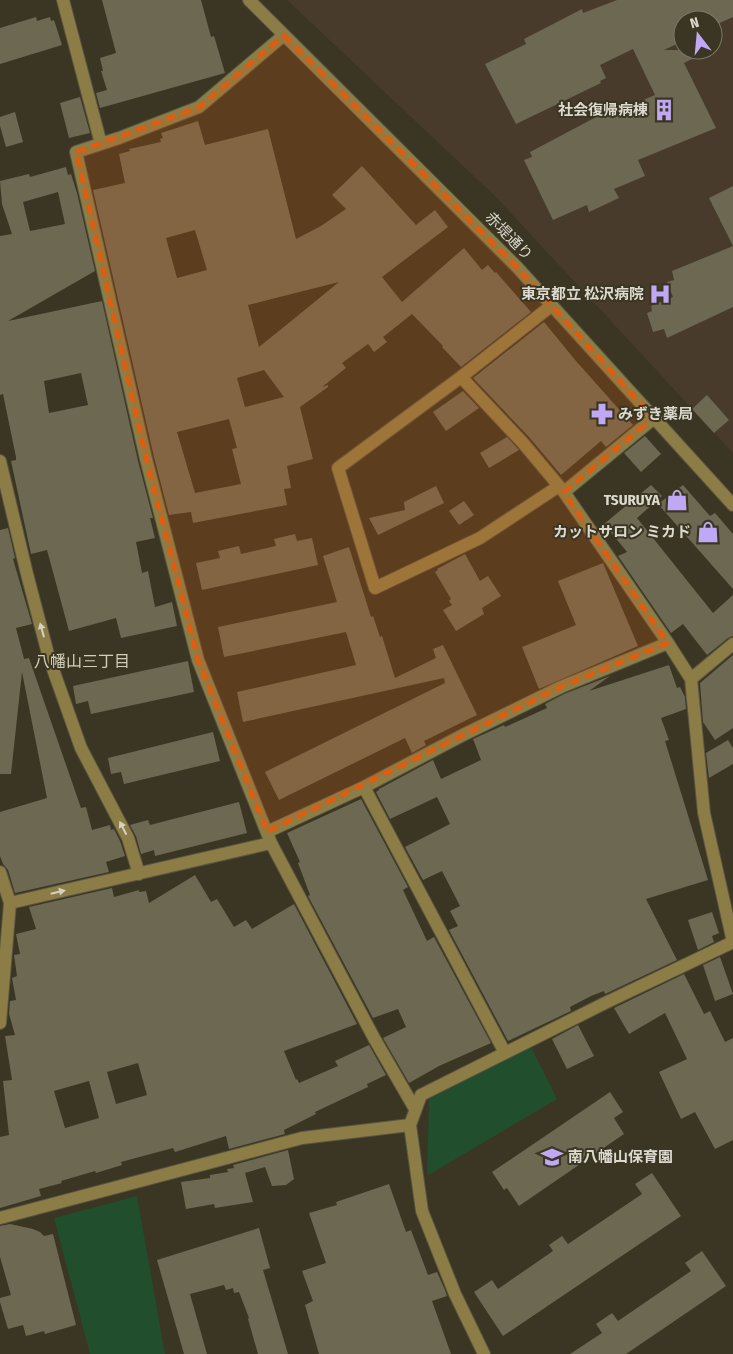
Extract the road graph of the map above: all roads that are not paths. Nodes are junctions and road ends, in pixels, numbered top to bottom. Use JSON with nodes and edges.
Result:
{"nodes":[{"id":1,"x":63,"y":0,"type":"edge"},
{"id":2,"x":249,"y":0,"type":"edge"},
{"id":3,"x":284,"y":35,"type":"junction"},
{"id":4,"x":101,"y":144,"type":"junction"},
{"id":5,"x":550,"y":306,"type":"junction"},
{"id":6,"x":461,"y":378,"type":"junction"},
{"id":7,"x":654,"y":418,"type":"junction"},
{"id":8,"x":0,"y":461,"type":"edge"},
{"id":9,"x":562,"y":489,"type":"junction"},
{"id":10,"x":733,"y":505,"type":"edge"},
{"id":11,"x":668,"y":643,"type":"junction"},
{"id":12,"x":733,"y":644,"type":"edge"},
{"id":13,"x":690,"y":678,"type":"junction"},
{"id":14,"x":364,"y":787,"type":"junction"},
{"id":15,"x":269,"y":838,"type":"junction"},
{"id":16,"x":0,"y":872,"type":"edge"},
{"id":17,"x":139,"y":874,"type":"junction"},
{"id":18,"x":10,"y":903,"type":"junction"},
{"id":19,"x":733,"y":942,"type":"edge"},
{"id":20,"x":0,"y":1023,"type":"edge"},
{"id":21,"x":505,"y":1054,"type":"junction"},
{"id":22,"x":415,"y":1108,"type":"junction"},
{"id":23,"x":410,"y":1126,"type":"junction"},
{"id":24,"x":0,"y":1218,"type":"edge"},
{"id":25,"x":484,"y":1354,"type":"edge"}],
"edges":[{"from":1,"to":4,"type":"street"},
{"from":2,"to":3,"type":"street","name":"赤堤通り"},
{"from":3,"to":4,"type":"street"},
{"from":3,"to":5,"type":"street","name":"赤堤通り"},
{"from":4,"to":15,"type":"street"},
{"from":5,"to":6,"type":"street"},
{"from":5,"to":7,"type":"street","name":"赤堤通り"},
{"from":6,"to":9,"type":"street"},
{"from":6,"to":9,"type":"street"},
{"from":7,"to":9,"type":"street"},
{"from":7,"to":10,"type":"street","name":"赤堤通り"},
{"from":17,"to":8,"type":"street","one_way":true},
{"from":9,"to":11,"type":"street"},
{"from":11,"to":13,"type":"street"},
{"from":11,"to":14,"type":"street"},
{"from":12,"to":13,"type":"street"},
{"from":13,"to":19,"type":"street"},
{"from":14,"to":15,"type":"street"},
{"from":14,"to":21,"type":"street"},
{"from":15,"to":17,"type":"street"},
{"from":15,"to":22,"type":"street"},
{"from":16,"to":18,"type":"street"},
{"from":18,"to":17,"type":"street","one_way":true},
{"from":18,"to":20,"type":"street"},
{"from":19,"to":21,"type":"street"},
{"from":21,"to":22,"type":"street"},
{"from":22,"to":23,"type":"street"},
{"from":23,"to":24,"type":"street"},
{"from":23,"to":25,"type":"street"}]}
